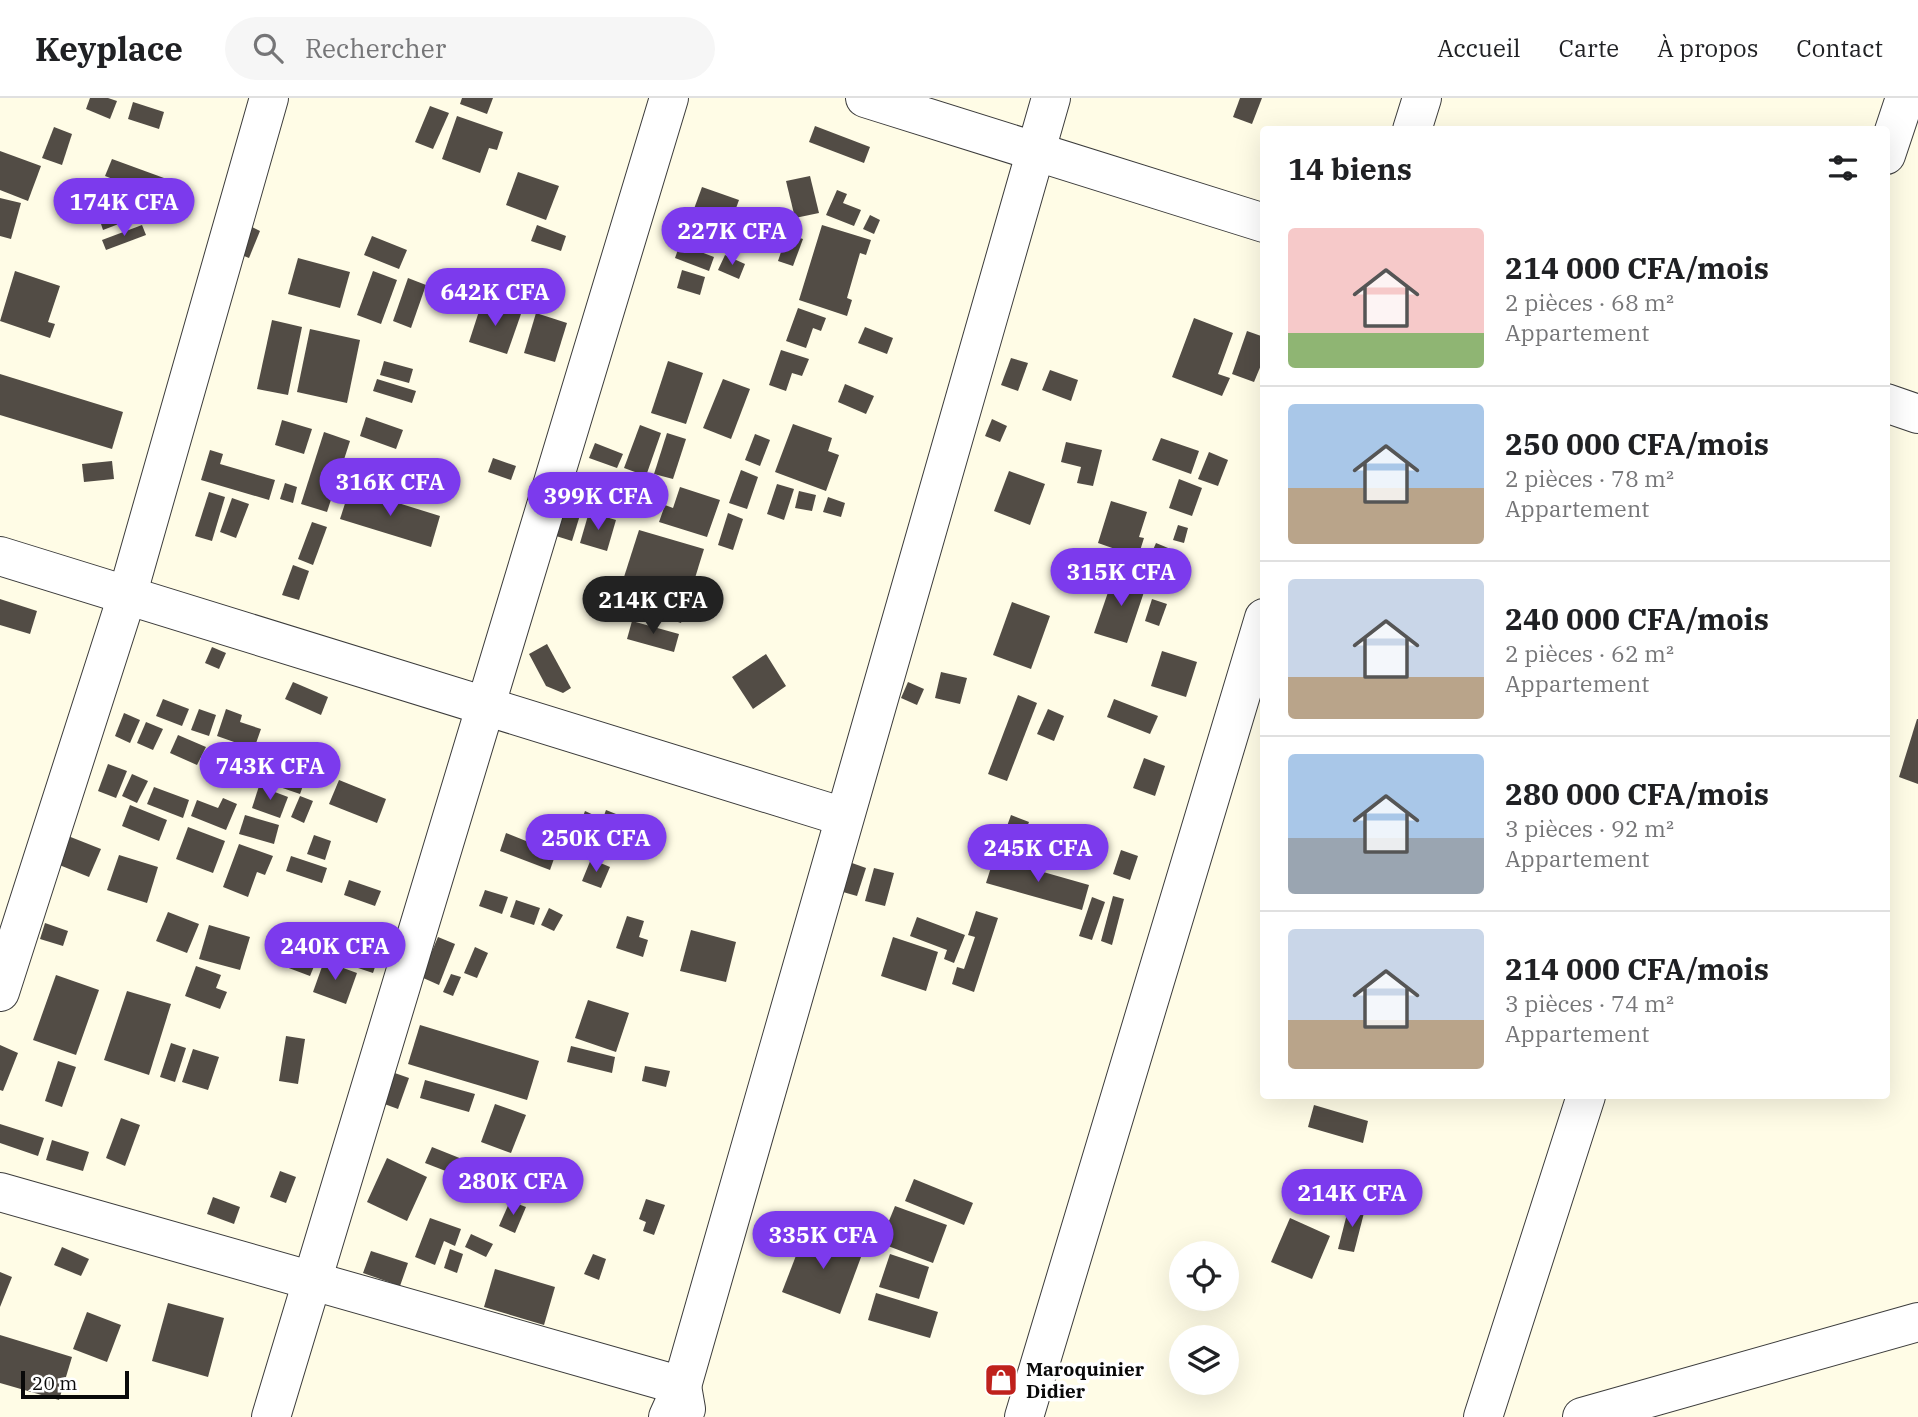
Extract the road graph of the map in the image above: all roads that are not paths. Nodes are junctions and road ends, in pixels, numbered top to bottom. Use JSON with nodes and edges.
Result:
{"nodes":[{"id":1,"x":269,"y":98,"type":"edge"},
{"id":2,"x":669,"y":98,"type":"edge"},
{"id":3,"x":865,"y":98,"type":"edge"},
{"id":4,"x":1051,"y":98,"type":"edge"},
{"id":5,"x":1422,"y":98,"type":"edge"},
{"id":6,"x":1905,"y":98,"type":"edge"},
{"id":7,"x":1413,"y":126,"type":"edge"},
{"id":8,"x":1890,"y":143,"type":"edge"},
{"id":9,"x":1035,"y":151,"type":"junction"},
{"id":10,"x":1260,"y":222,"type":"edge"},
{"id":11,"x":1890,"y":404,"type":"edge"},
{"id":12,"x":1918,"y":414,"type":"edge"},
{"id":13,"x":0,"y":556,"type":"edge"},
{"id":14,"x":127,"y":596,"type":"junction"},
{"id":15,"x":1260,"y":631,"type":"edge"},
{"id":16,"x":485,"y":706,"type":"junction"},
{"id":17,"x":844,"y":817,"type":"junction"},
{"id":18,"x":0,"y":992,"type":"edge"},
{"id":19,"x":1585,"y":1099,"type":"edge"},
{"id":20,"x":0,"y":1192,"type":"edge"},
{"id":21,"x":312,"y":1280,"type":"junction"},
{"id":22,"x":1918,"y":1322,"type":"edge"},
{"id":23,"x":679,"y":1406,"type":"edge"},
{"id":24,"x":271,"y":1417,"type":"edge"},
{"id":25,"x":1024,"y":1417,"type":"edge"},
{"id":26,"x":1483,"y":1417,"type":"edge"},
{"id":27,"x":1583,"y":1417,"type":"edge"}],
"edges":[{"from":1,"to":14,"type":"street"},
{"from":2,"to":16,"type":"street"},
{"from":3,"to":9,"type":"street"},
{"from":4,"to":9,"type":"street"},
{"from":5,"to":7,"type":"street"},
{"from":6,"to":8,"type":"street"},
{"from":9,"to":10,"type":"street"},
{"from":9,"to":17,"type":"street"},
{"from":11,"to":12,"type":"street"},
{"from":13,"to":14,"type":"street"},
{"from":14,"to":16,"type":"street"},
{"from":14,"to":18,"type":"street"},
{"from":15,"to":25,"type":"street"},
{"from":16,"to":17,"type":"street"},
{"from":16,"to":21,"type":"street"},
{"from":17,"to":23,"type":"street"},
{"from":19,"to":26,"type":"street"},
{"from":20,"to":21,"type":"street"},
{"from":21,"to":23,"type":"street"},
{"from":21,"to":24,"type":"street"},
{"from":22,"to":27,"type":"street"}]}
